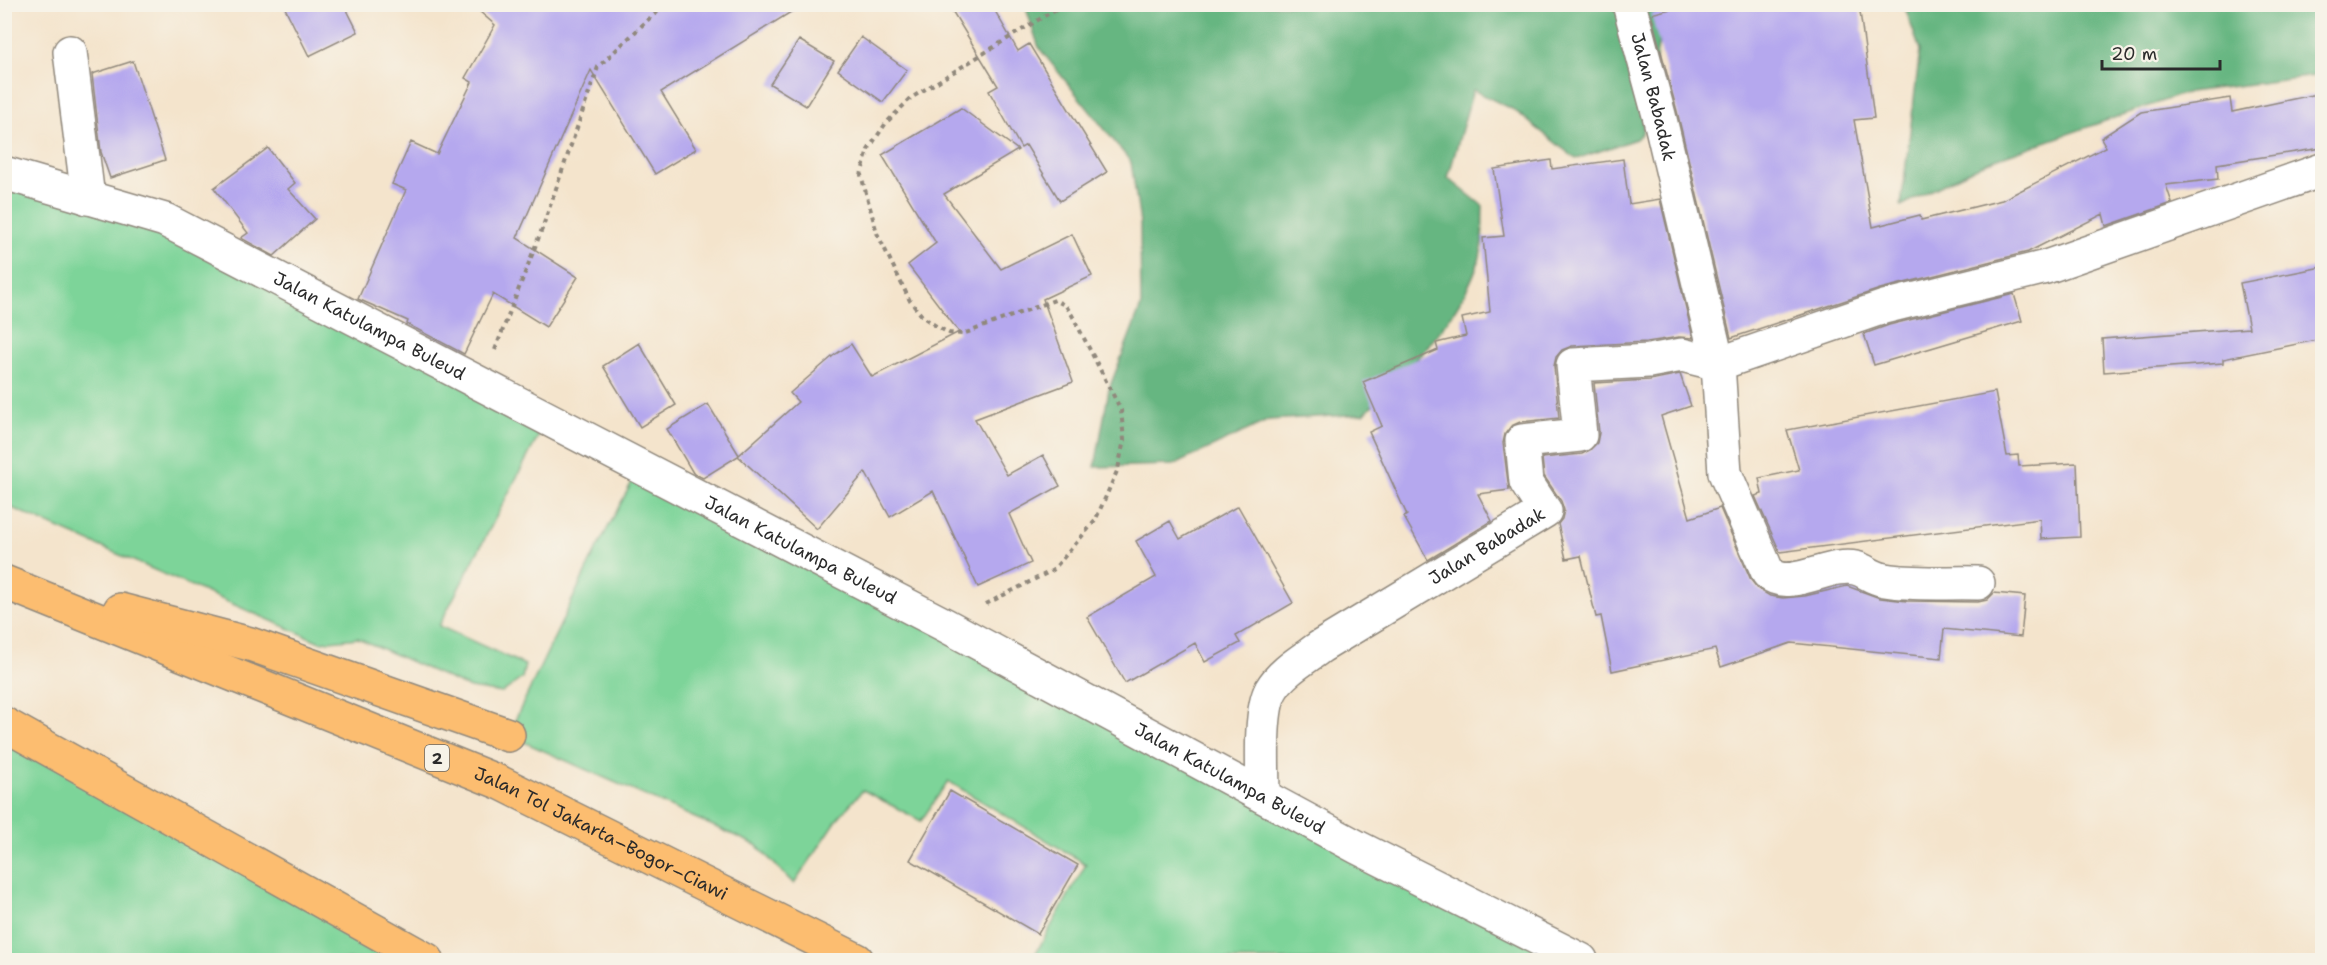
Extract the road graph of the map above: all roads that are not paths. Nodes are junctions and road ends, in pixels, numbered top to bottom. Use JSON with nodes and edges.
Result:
{"nodes":[{"id":1,"x":1629,"y":4,"type":"edge"},
{"id":2,"x":70,"y":52,"type":"dead end"},
{"id":3,"x":2322,"y":170,"type":"edge"},
{"id":4,"x":4,"y":173,"type":"edge"},
{"id":5,"x":88,"y":198,"type":"junction"},
{"id":6,"x":1718,"y":364,"type":"junction"},
{"id":7,"x":4,"y":581,"type":"edge"},
{"id":8,"x":1977,"y":584,"type":"dead end"},
{"id":9,"x":4,"y":723,"type":"edge"},
{"id":10,"x":508,"y":735,"type":"dead end"},
{"id":11,"x":1263,"y":796,"type":"junction"},
{"id":12,"x":427,"y":960,"type":"edge"},
{"id":13,"x":857,"y":960,"type":"edge"},
{"id":14,"x":1581,"y":960,"type":"edge"}],
"edges":[{"from":1,"to":6,"type":"street","name":"Jalan Babadak"},
{"from":2,"to":5,"type":"street"},
{"from":3,"to":6,"type":"street"},
{"from":4,"to":5,"type":"street","name":"Jalan Katulampa Buleud"},
{"from":5,"to":11,"type":"street","name":"Jalan Katulampa Buleud"},
{"from":6,"to":8,"type":"street","name":"Jalan Babadak"},
{"from":6,"to":11,"type":"street","name":"Jalan Babadak"},
{"from":7,"to":10,"type":"highway"},
{"from":7,"to":13,"type":"highway","name":"Jalan Tol Jakarta–Bogor–Ciawi","number":"2"},
{"from":9,"to":12,"type":"highway"},
{"from":11,"to":14,"type":"street","name":"Jalan Katulampa Buleud"}]}
